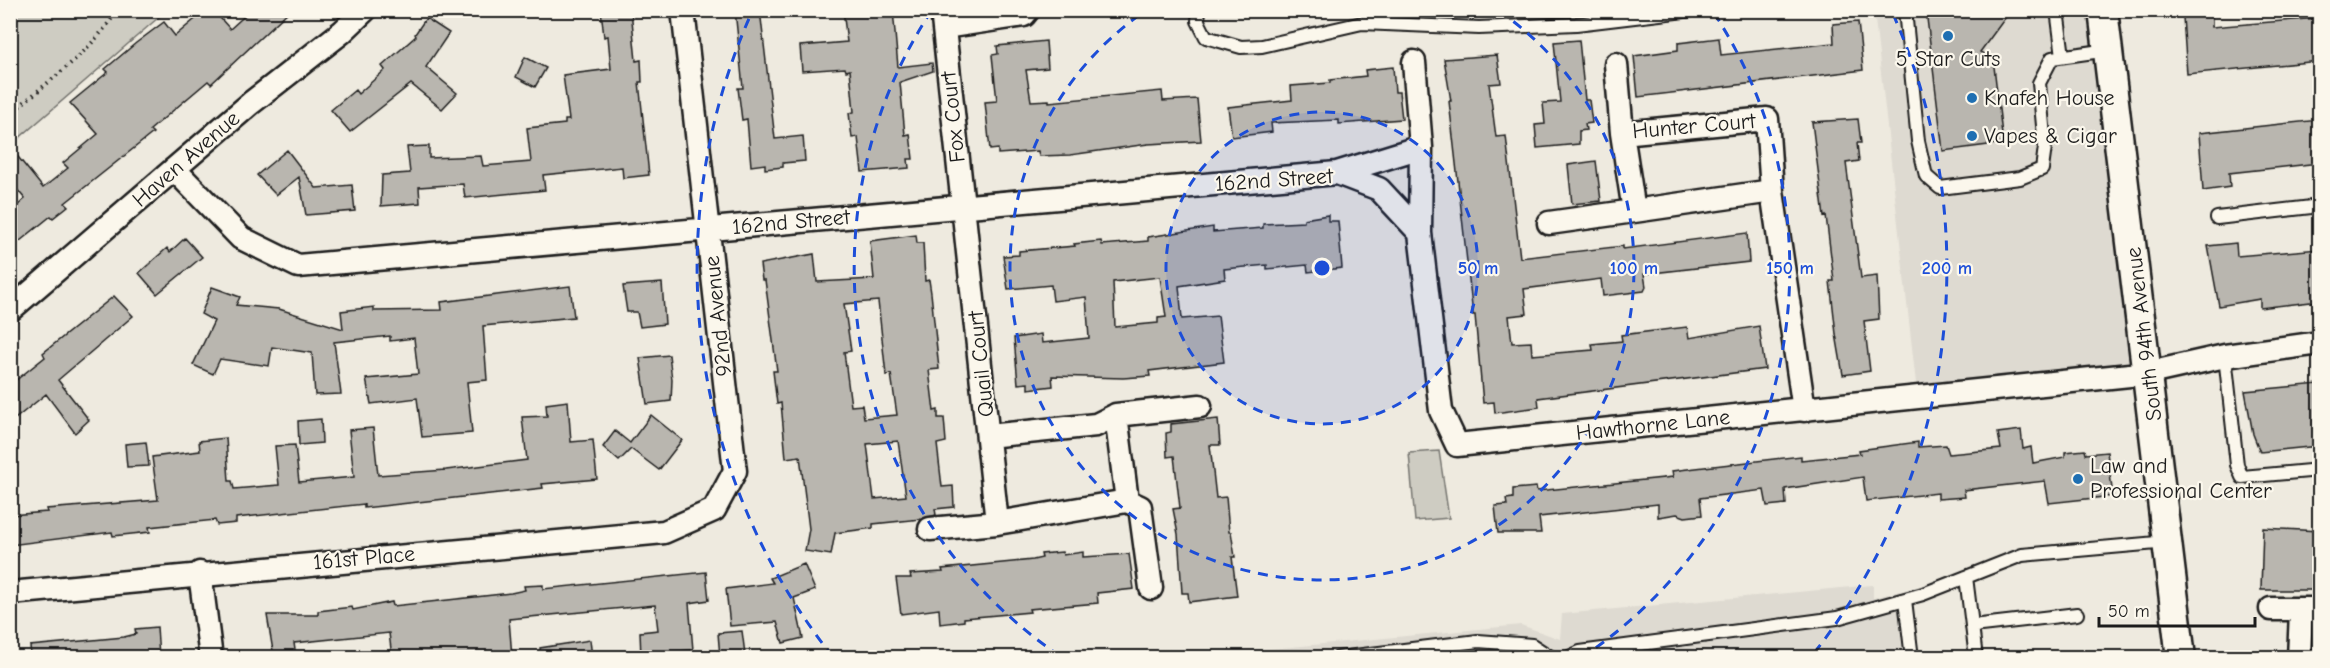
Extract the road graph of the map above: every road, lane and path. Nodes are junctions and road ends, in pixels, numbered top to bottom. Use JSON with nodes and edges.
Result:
{"nodes":[{"id":1,"x":117,"y":10,"type":"edge"},
{"id":2,"x":364,"y":10,"type":"edge"},
{"id":3,"x":683,"y":10,"type":"edge"},
{"id":4,"x":1028,"y":10,"type":"edge"},
{"id":5,"x":1199,"y":10,"type":"edge"},
{"id":6,"x":1693,"y":10,"type":"edge"},
{"id":7,"x":1905,"y":10,"type":"edge"},
{"id":8,"x":2057,"y":10,"type":"edge"},
{"id":9,"x":2103,"y":10,"type":"edge"},
{"id":10,"x":943,"y":19,"type":"edge"},
{"id":11,"x":2108,"y":50,"type":"junction"},
{"id":12,"x":2063,"y":56,"type":"junction"},
{"id":13,"x":1414,"y":62,"type":"dead end"},
{"id":14,"x":1616,"y":64,"type":"dead end"},
{"id":15,"x":10,"y":114,"type":"edge"},
{"id":16,"x":1622,"y":133,"type":"junction"},
{"id":17,"x":1422,"y":147,"type":"junction"},
{"id":18,"x":174,"y":169,"type":"junction"},
{"id":19,"x":1338,"y":173,"type":"junction"},
{"id":20,"x":1772,"y":190,"type":"junction"},
{"id":21,"x":963,"y":206,"type":"junction"},
{"id":22,"x":2319,"y":206,"type":"edge"},
{"id":23,"x":1634,"y":211,"type":"junction"},
{"id":24,"x":2217,"y":218,"type":"dead end"},
{"id":25,"x":1549,"y":223,"type":"dead end"},
{"id":26,"x":708,"y":229,"type":"junction"},
{"id":27,"x":1420,"y":233,"type":"junction"},
{"id":28,"x":10,"y":310,"type":"edge"},
{"id":29,"x":2319,"y":343,"type":"edge"},
{"id":30,"x":2225,"y":356,"type":"junction"},
{"id":31,"x":2149,"y":373,"type":"junction"},
{"id":32,"x":1200,"y":406,"type":"dead end"},
{"id":33,"x":1804,"y":410,"type":"junction"},
{"id":34,"x":1116,"y":416,"type":"junction"},
{"id":35,"x":988,"y":436,"type":"junction"},
{"id":36,"x":2319,"y":470,"type":"edge"},
{"id":37,"x":1127,"y":501,"type":"junction"},
{"id":38,"x":714,"y":510,"type":"joint"},
{"id":39,"x":997,"y":523,"type":"junction"},
{"id":40,"x":930,"y":528,"type":"dead end"},
{"id":41,"x":2168,"y":542,"type":"junction"},
{"id":42,"x":200,"y":573,"type":"junction"},
{"id":43,"x":1966,"y":578,"type":"junction"},
{"id":44,"x":1151,"y":588,"type":"dead end"},
{"id":45,"x":10,"y":593,"type":"edge"},
{"id":46,"x":1905,"y":600,"type":"junction"},
{"id":47,"x":2271,"y":609,"type":"dead end"},
{"id":48,"x":2310,"y":610,"type":"edge"},
{"id":49,"x":2077,"y":615,"type":"dead end"},
{"id":50,"x":1972,"y":626,"type":"junction"},
{"id":51,"x":211,"y":657,"type":"edge"},
{"id":52,"x":1338,"y":657,"type":"edge"},
{"id":53,"x":1552,"y":657,"type":"edge"},
{"id":54,"x":1567,"y":657,"type":"edge"},
{"id":55,"x":1912,"y":657,"type":"edge"},
{"id":56,"x":1976,"y":657,"type":"edge"},
{"id":57,"x":2181,"y":657,"type":"edge"},
{"id":58,"x":2299,"y":657,"type":"edge"}],
"edges":[{"from":1,"to":15,"type":"path"},
{"from":2,"to":18,"type":"street","name":"Haven Avenue"},
{"from":3,"to":26,"type":"street","name":"92nd Avenue"},
{"from":4,"to":10,"type":"street","name":"Fox Court"},
{"from":5,"to":6,"type":"lane"},
{"from":7,"to":12,"type":"lane"},
{"from":8,"to":12,"type":"lane"},
{"from":9,"to":11,"type":"street","name":"South 94th Avenue"},
{"from":10,"to":21,"type":"street","name":"Fox Court"},
{"from":11,"to":12,"type":"lane"},
{"from":11,"to":31,"type":"street","name":"South 94th Avenue"},
{"from":13,"to":17,"type":"street","name":"Hawthorne Lane"},
{"from":14,"to":16,"type":"street","name":"Hunter Court"},
{"from":16,"to":20,"type":"street","name":"Hunter Court"},
{"from":16,"to":23,"type":"street","name":"Hunter Court"},
{"from":17,"to":19,"type":"street"},
{"from":17,"to":27,"type":"street","name":"Hawthorne Lane"},
{"from":18,"to":26,"type":"street","name":"162nd Street"},
{"from":18,"to":28,"type":"street","name":"Haven Avenue"},
{"from":19,"to":21,"type":"street","name":"162nd Street"},
{"from":19,"to":27,"type":"street","name":"162nd Street"},
{"from":20,"to":23,"type":"street"},
{"from":20,"to":33,"type":"street","name":"Hunter Court"},
{"from":21,"to":26,"type":"street","name":"162nd Street"},
{"from":21,"to":35,"type":"street","name":"Quail Court"},
{"from":22,"to":24,"type":"lane"},
{"from":23,"to":25,"type":"street"},
{"from":26,"to":38,"type":"street","name":"92nd Avenue"},
{"from":27,"to":33,"type":"street","name":"Hawthorne Lane"},
{"from":29,"to":30,"type":"street","name":"Hawthorne Lane"},
{"from":30,"to":31,"type":"street","name":"Hawthorne Lane"},
{"from":30,"to":36,"type":"lane"},
{"from":31,"to":33,"type":"street","name":"Hawthorne Lane"},
{"from":31,"to":41,"type":"street","name":"South 94th Avenue"},
{"from":32,"to":34,"type":"street"},
{"from":34,"to":35,"type":"street"},
{"from":34,"to":37,"type":"street"},
{"from":35,"to":39,"type":"street","name":"Quail Court"},
{"from":37,"to":39,"type":"street"},
{"from":37,"to":44,"type":"street"},
{"from":38,"to":42,"type":"street","name":"161st Place"},
{"from":39,"to":40,"type":"street"},
{"from":41,"to":43,"type":"lane"},
{"from":41,"to":57,"type":"street","name":"South 94th Avenue"},
{"from":42,"to":45,"type":"street","name":"161st Place"},
{"from":42,"to":51,"type":"street"},
{"from":43,"to":46,"type":"lane"},
{"from":43,"to":50,"type":"lane"},
{"from":46,"to":54,"type":"lane"},
{"from":46,"to":55,"type":"lane"},
{"from":47,"to":48,"type":"street"},
{"from":48,"to":58,"type":"street"},
{"from":49,"to":50,"type":"lane"},
{"from":50,"to":56,"type":"lane"},
{"from":52,"to":53,"type":"lane"}]}
